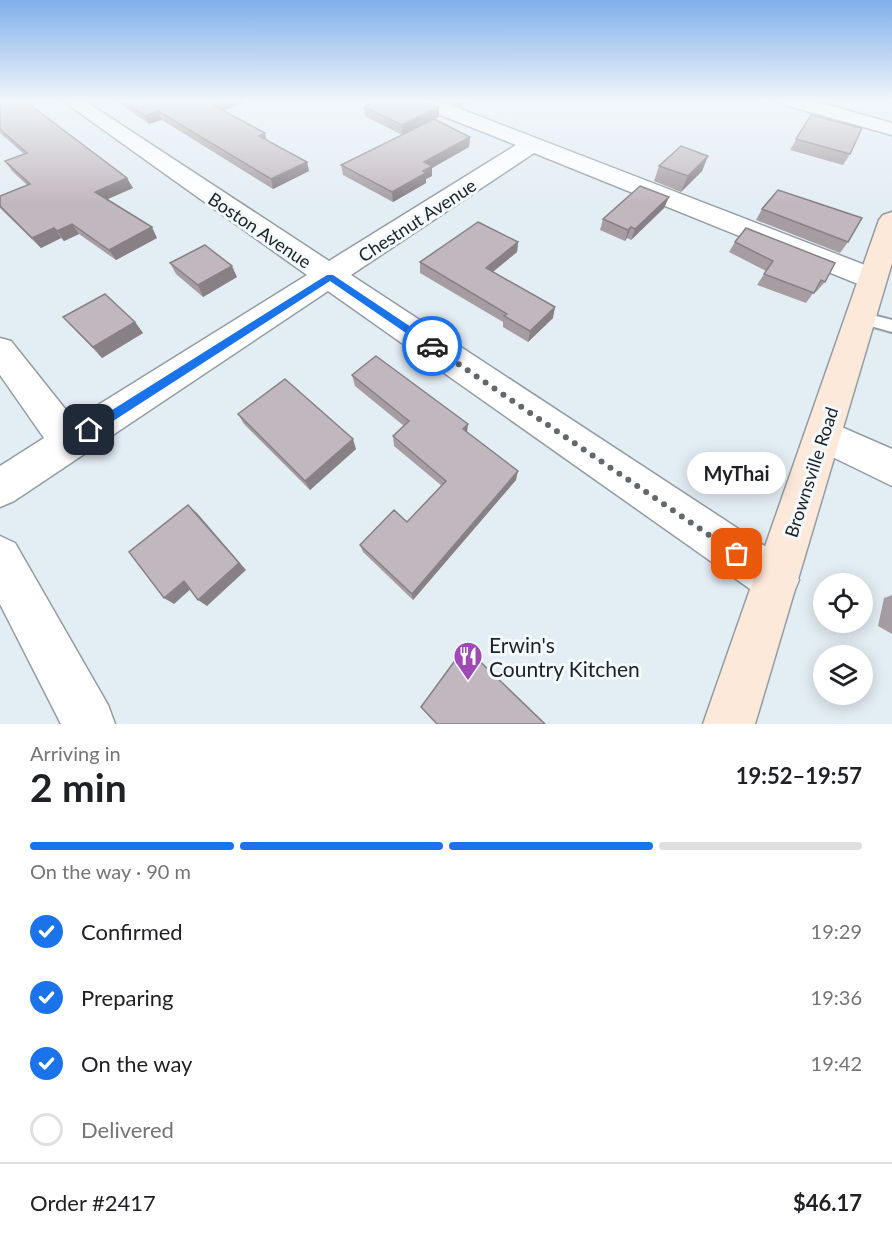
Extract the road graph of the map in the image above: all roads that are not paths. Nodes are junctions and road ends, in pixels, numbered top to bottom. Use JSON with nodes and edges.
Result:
{"nodes":[{"id":1,"x":122,"y":135,"type":"edge"},
{"id":2,"x":506,"y":135,"type":"edge"},
{"id":3,"x":531,"y":145,"type":"junction"},
{"id":4,"x":890,"y":231,"type":"edge"},
{"id":5,"x":330,"y":277,"type":"junction"},
{"id":6,"x":873,"y":279,"type":"junction"},
{"id":7,"x":861,"y":318,"type":"junction"},
{"id":8,"x":892,"y":326,"type":"edge"},
{"id":9,"x":0,"y":350,"type":"edge"},
{"id":10,"x":823,"y":435,"type":"junction"},
{"id":11,"x":69,"y":443,"type":"junction"},
{"id":12,"x":892,"y":468,"type":"edge"},
{"id":13,"x":0,"y":488,"type":"edge"},
{"id":14,"x":0,"y":558,"type":"edge"},
{"id":15,"x":776,"y":580,"type":"junction"},
{"id":16,"x":89,"y":724,"type":"edge"},
{"id":17,"x":729,"y":724,"type":"edge"}],
"edges":[{"from":1,"to":5,"type":"street","name":"Boston Avenue"},
{"from":2,"to":3,"type":"street"},
{"from":3,"to":5,"type":"street","name":"Chestnut Avenue"},
{"from":3,"to":6,"type":"street"},
{"from":4,"to":6,"type":"street","name":"Brownsville Road"},
{"from":5,"to":11,"type":"street","name":"Chestnut Avenue"},
{"from":5,"to":15,"type":"street","name":"Boston Avenue"},
{"from":6,"to":7,"type":"street","name":"Brownsville Road"},
{"from":7,"to":8,"type":"lane"},
{"from":7,"to":10,"type":"street","name":"Brownsville Road"},
{"from":9,"to":11,"type":"street"},
{"from":10,"to":12,"type":"street"},
{"from":10,"to":15,"type":"street","name":"Brownsville Road"},
{"from":11,"to":13,"type":"street","name":"Chestnut Avenue"},
{"from":14,"to":16,"type":"street"},
{"from":15,"to":17,"type":"street","name":"Brownsville Road"}]}
